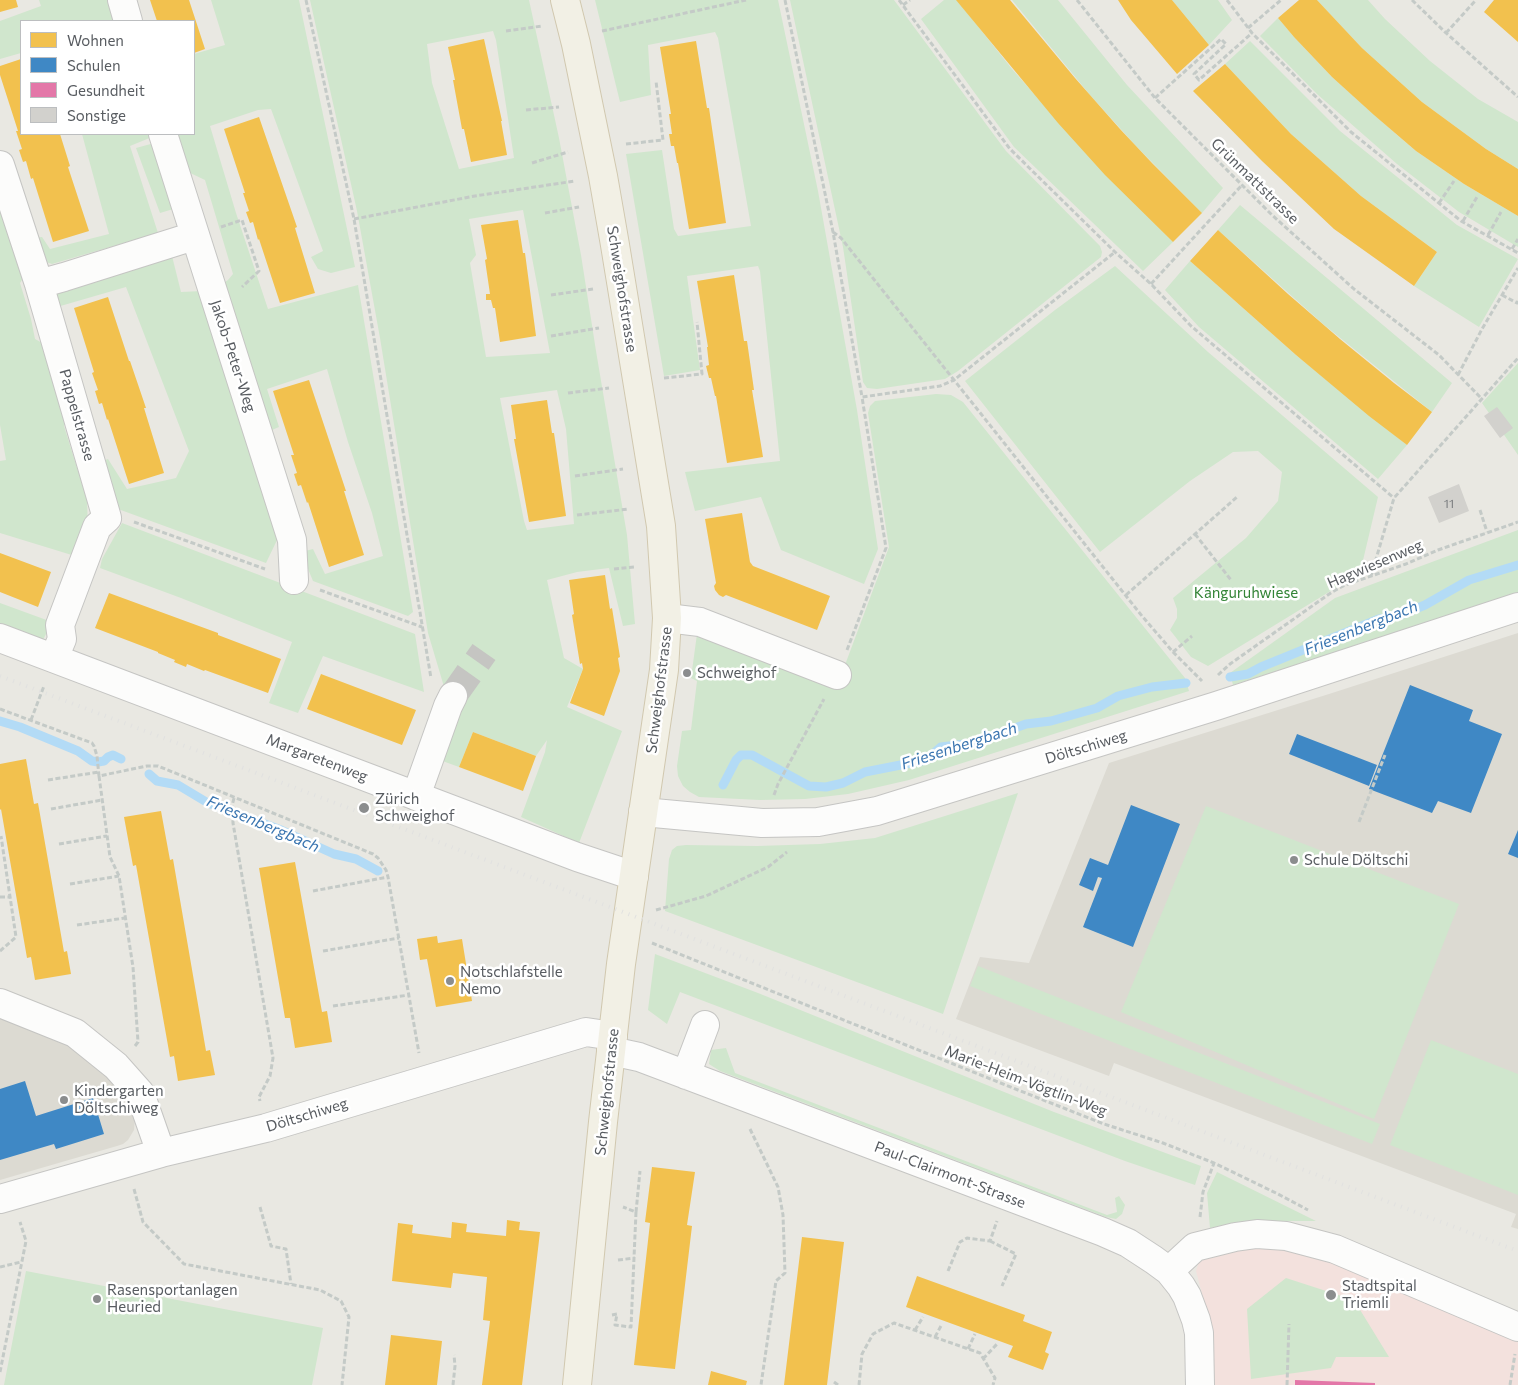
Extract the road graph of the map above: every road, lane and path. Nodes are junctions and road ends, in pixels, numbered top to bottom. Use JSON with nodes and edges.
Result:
{"nodes":[{"id":1,"x":122,"y":0,"type":"edge"},
{"id":2,"x":306,"y":0,"type":"edge"},
{"id":3,"x":565,"y":0,"type":"edge"},
{"id":4,"x":746,"y":0,"type":"edge"},
{"id":5,"x":785,"y":0,"type":"edge"},
{"id":6,"x":899,"y":0,"type":"edge"},
{"id":7,"x":910,"y":0,"type":"edge"},
{"id":8,"x":1077,"y":0,"type":"edge"},
{"id":9,"x":1227,"y":0,"type":"edge"},
{"id":10,"x":1281,"y":0,"type":"edge"},
{"id":11,"x":1412,"y":0,"type":"edge"},
{"id":12,"x":1476,"y":0,"type":"edge"},
{"id":13,"x":903,"y":5,"type":"junction"},
{"id":14,"x":128,"y":20,"type":"edge"},
{"id":15,"x":542,"y":26,"type":"dead end"},
{"id":16,"x":1248,"y":28,"type":"junction"},
{"id":17,"x":506,"y":31,"type":"dead end"},
{"id":18,"x":598,"y":32,"type":"dead end"},
{"id":19,"x":1252,"y":32,"type":"junction"},
{"id":20,"x":1446,"y":33,"type":"junction"},
{"id":21,"x":656,"y":82,"type":"dead end"},
{"id":22,"x":1518,"y":97,"type":"edge"},
{"id":23,"x":1155,"y":98,"type":"junction"},
{"id":24,"x":560,"y":107,"type":"dead end"},
{"id":25,"x":526,"y":110,"type":"dead end"},
{"id":26,"x":163,"y":135,"type":"edge"},
{"id":27,"x":620,"y":145,"type":"dead end"},
{"id":28,"x":569,"y":152,"type":"dead end"},
{"id":29,"x":532,"y":164,"type":"dead end"},
{"id":30,"x":0,"y":165,"type":"edge"},
{"id":31,"x":575,"y":181,"type":"dead end"},
{"id":32,"x":1454,"y":181,"type":"dead end"},
{"id":33,"x":1242,"y":185,"type":"junction"},
{"id":34,"x":1477,"y":198,"type":"dead end"},
{"id":35,"x":1439,"y":203,"type":"junction"},
{"id":36,"x":579,"y":207,"type":"dead end"},
{"id":37,"x":1501,"y":212,"type":"dead end"},
{"id":38,"x":546,"y":213,"type":"dead end"},
{"id":39,"x":354,"y":218,"type":"junction"},
{"id":40,"x":1463,"y":221,"type":"junction"},
{"id":41,"x":834,"y":232,"type":"junction"},
{"id":42,"x":1488,"y":235,"type":"junction"},
{"id":43,"x":194,"y":236,"type":"junction"},
{"id":44,"x":1518,"y":239,"type":"edge"},
{"id":45,"x":1512,"y":249,"type":"junction"},
{"id":46,"x":1115,"y":252,"type":"junction"},
{"id":47,"x":1518,"y":253,"type":"edge"},
{"id":48,"x":1518,"y":268,"type":"edge"},
{"id":49,"x":39,"y":284,"type":"junction"},
{"id":50,"x":1151,"y":284,"type":"junction"},
{"id":51,"x":593,"y":290,"type":"dead end"},
{"id":52,"x":1502,"y":295,"type":"junction"},
{"id":53,"x":551,"y":296,"type":"dead end"},
{"id":54,"x":215,"y":299,"type":"junction"},
{"id":55,"x":1518,"y":301,"type":"edge"},
{"id":56,"x":697,"y":322,"type":"dead end"},
{"id":57,"x":599,"y":328,"type":"dead end"},
{"id":58,"x":552,"y":336,"type":"dead end"},
{"id":59,"x":1518,"y":358,"type":"edge"},
{"id":60,"x":1458,"y":375,"type":"junction"},
{"id":61,"x":661,"y":379,"type":"dead end"},
{"id":62,"x":954,"y":380,"type":"junction"},
{"id":63,"x":609,"y":388,"type":"dead end"},
{"id":64,"x":568,"y":393,"type":"dead end"},
{"id":65,"x":862,"y":397,"type":"junction"},
{"id":66,"x":1482,"y":400,"type":"junction"},
{"id":67,"x":623,"y":469,"type":"dead end"},
{"id":68,"x":575,"y":476,"type":"dead end"},
{"id":69,"x":1237,"y":497,"type":"dead end"},
{"id":70,"x":1394,"y":498,"type":"junction"},
{"id":71,"x":629,"y":509,"type":"dead end"},
{"id":72,"x":1480,"y":510,"type":"dead end"},
{"id":73,"x":577,"y":515,"type":"dead end"},
{"id":74,"x":1518,"y":522,"type":"edge"},
{"id":75,"x":1487,"y":532,"type":"junction"},
{"id":76,"x":1195,"y":534,"type":"junction"},
{"id":77,"x":638,"y":567,"type":"dead end"},
{"id":78,"x":614,"y":569,"type":"dead end"},
{"id":79,"x":1371,"y":576,"type":"junction"},
{"id":80,"x":294,"y":580,"type":"dead end"},
{"id":81,"x":1231,"y":580,"type":"dead end"},
{"id":82,"x":1126,"y":595,"type":"junction"},
{"id":83,"x":1518,"y":607,"type":"edge"},
{"id":84,"x":667,"y":618,"type":"junction"},
{"id":85,"x":1192,"y":636,"type":"dead end"},
{"id":86,"x":0,"y":638,"type":"edge"},
{"id":87,"x":1173,"y":652,"type":"junction"},
{"id":88,"x":54,"y":658,"type":"junction"},
{"id":89,"x":837,"y":675,"type":"junction"},
{"id":90,"x":1217,"y":676,"type":"dead end"},
{"id":91,"x":1204,"y":684,"type":"dead end"},
{"id":92,"x":443,"y":688,"type":"joint"},
{"id":93,"x":40,"y":698,"type":"dead end"},
{"id":94,"x":0,"y":709,"type":"edge"},
{"id":95,"x":31,"y":720,"type":"junction"},
{"id":96,"x":1385,"y":756,"type":"dead end"},
{"id":97,"x":99,"y":772,"type":"junction"},
{"id":98,"x":48,"y":780,"type":"dead end"},
{"id":99,"x":778,"y":784,"type":"dead end"},
{"id":100,"x":416,"y":796,"type":"junction"},
{"id":101,"x":234,"y":798,"type":"junction"},
{"id":102,"x":102,"y":800,"type":"junction"},
{"id":103,"x":51,"y":809,"type":"dead end"},
{"id":104,"x":643,"y":812,"type":"junction"},
{"id":105,"x":1358,"y":822,"type":"dead end"},
{"id":106,"x":0,"y":836,"type":"edge"},
{"id":107,"x":107,"y":836,"type":"junction"},
{"id":108,"x":59,"y":844,"type":"dead end"},
{"id":109,"x":789,"y":850,"type":"dead end"},
{"id":110,"x":1,"y":853,"type":"edge"},
{"id":111,"x":119,"y":876,"type":"junction"},
{"id":112,"x":634,"y":876,"type":"junction"},
{"id":113,"x":388,"y":877,"type":"junction"},
{"id":114,"x":70,"y":884,"type":"dead end"},
{"id":115,"x":313,"y":891,"type":"dead end"},
{"id":116,"x":0,"y":897,"type":"edge"},
{"id":117,"x":10,"y":897,"type":"junction"},
{"id":118,"x":656,"y":910,"type":"dead end"},
{"id":119,"x":125,"y":918,"type":"junction"},
{"id":120,"x":77,"y":925,"type":"dead end"},
{"id":121,"x":399,"y":938,"type":"junction"},
{"id":122,"x":651,"y":943,"type":"dead end"},
{"id":123,"x":0,"y":951,"type":"edge"},
{"id":124,"x":323,"y":951,"type":"dead end"},
{"id":125,"x":409,"y":995,"type":"junction"},
{"id":126,"x":0,"y":1003,"type":"edge"},
{"id":127,"x":333,"y":1006,"type":"dead end"},
{"id":128,"x":705,"y":1025,"type":"dead end"},
{"id":129,"x":612,"y":1044,"type":"junction"},
{"id":130,"x":420,"y":1058,"type":"dead end"},
{"id":131,"x":116,"y":1066,"type":"junction"},
{"id":132,"x":686,"y":1075,"type":"junction"},
{"id":133,"x":261,"y":1107,"type":"dead end"},
{"id":134,"x":749,"y":1128,"type":"dead end"},
{"id":135,"x":161,"y":1154,"type":"junction"},
{"id":136,"x":1214,"y":1163,"type":"junction"},
{"id":137,"x":640,"y":1172,"type":"dead end"},
{"id":138,"x":1203,"y":1192,"type":"dead end"},
{"id":139,"x":6,"y":1197,"type":"edge"},
{"id":140,"x":617,"y":1205,"type":"dead end"},
{"id":141,"x":260,"y":1207,"type":"dead end"},
{"id":142,"x":1309,"y":1211,"type":"dead end"},
{"id":143,"x":636,"y":1212,"type":"junction"},
{"id":144,"x":999,"y":1215,"type":"dead end"},
{"id":145,"x":144,"y":1222,"type":"dead end"},
{"id":146,"x":990,"y":1241,"type":"junction"},
{"id":147,"x":635,"y":1258,"type":"junction"},
{"id":148,"x":611,"y":1261,"type":"dead end"},
{"id":149,"x":21,"y":1262,"type":"junction"},
{"id":150,"x":0,"y":1267,"type":"edge"},
{"id":151,"x":948,"y":1271,"type":"dead end"},
{"id":152,"x":1168,"y":1271,"type":"junction"},
{"id":153,"x":291,"y":1284,"type":"junction"},
{"id":154,"x":1002,"y":1286,"type":"dead end"},
{"id":155,"x":605,"y":1316,"type":"dead end"},
{"id":156,"x":923,"y":1317,"type":"dead end"},
{"id":157,"x":942,"y":1324,"type":"dead end"},
{"id":158,"x":1289,"y":1324,"type":"dead end"},
{"id":159,"x":915,"y":1330,"type":"junction"},
{"id":160,"x":976,"y":1334,"type":"dead end"},
{"id":161,"x":935,"y":1337,"type":"junction"},
{"id":162,"x":1517,"y":1339,"type":"edge"},
{"id":163,"x":997,"y":1344,"type":"dead end"},
{"id":164,"x":968,"y":1349,"type":"junction"},
{"id":165,"x":454,"y":1355,"type":"dead end"},
{"id":166,"x":983,"y":1359,"type":"junction"},
{"id":167,"x":0,"y":1372,"type":"edge"},
{"id":168,"x":834,"y":1382,"type":"dead end"},
{"id":169,"x":342,"y":1385,"type":"edge"},
{"id":170,"x":453,"y":1385,"type":"edge"},
{"id":171,"x":577,"y":1385,"type":"edge"},
{"id":172,"x":760,"y":1385,"type":"edge"},
{"id":173,"x":838,"y":1385,"type":"edge"},
{"id":174,"x":859,"y":1385,"type":"edge"},
{"id":175,"x":992,"y":1385,"type":"edge"},
{"id":176,"x":1200,"y":1385,"type":"edge"},
{"id":177,"x":1287,"y":1385,"type":"edge"},
{"id":178,"x":1510,"y":1385,"type":"edge"}],
"edges":[{"from":1,"to":14,"type":"street"},
{"from":2,"to":39,"type":"path"},
{"from":3,"to":84,"type":"main road","name":"Schweighofstrasse"},
{"from":4,"to":18,"type":"path"},
{"from":5,"to":41,"type":"path"},
{"from":6,"to":13,"type":"path"},
{"from":7,"to":13,"type":"path"},
{"from":8,"to":23,"type":"path","name":"Grünmattstrasse"},
{"from":9,"to":16,"type":"path"},
{"from":10,"to":16,"type":"path"},
{"from":11,"to":20,"type":"path"},
{"from":12,"to":20,"type":"path"},
{"from":13,"to":46,"type":"path"},
{"from":15,"to":17,"type":"path"},
{"from":16,"to":19,"type":"path"},
{"from":19,"to":23,"type":"path"},
{"from":19,"to":35,"type":"path"},
{"from":20,"to":22,"type":"path"},
{"from":21,"to":27,"type":"path"},
{"from":23,"to":33,"type":"path","name":"Grünmattstrasse"},
{"from":24,"to":25,"type":"path"},
{"from":26,"to":43,"type":"street","name":"Jakob-Peter-Weg"},
{"from":28,"to":29,"type":"path"},
{"from":30,"to":49,"type":"street","name":"Pappelstrasse"},
{"from":31,"to":39,"type":"path"},
{"from":32,"to":35,"type":"path"},
{"from":33,"to":50,"type":"path"},
{"from":33,"to":60,"type":"path","name":"Grünmattstrasse"},
{"from":34,"to":40,"type":"path"},
{"from":35,"to":40,"type":"path"},
{"from":36,"to":38,"type":"path"},
{"from":37,"to":42,"type":"path"},
{"from":39,"to":92,"type":"path"},
{"from":40,"to":42,"type":"path"},
{"from":41,"to":62,"type":"path"},
{"from":41,"to":65,"type":"path"},
{"from":42,"to":45,"type":"path"},
{"from":43,"to":49,"type":"street"},
{"from":43,"to":54,"type":"street","name":"Jakob-Peter-Weg"},
{"from":43,"to":54,"type":"path"},
{"from":44,"to":45,"type":"path"},
{"from":45,"to":47,"type":"path"},
{"from":46,"to":50,"type":"path"},
{"from":46,"to":62,"type":"path"},
{"from":48,"to":52,"type":"path"},
{"from":49,"to":88,"type":"street","name":"Pappelstrasse"},
{"from":50,"to":70,"type":"path"},
{"from":51,"to":53,"type":"path"},
{"from":52,"to":55,"type":"path"},
{"from":52,"to":60,"type":"path"},
{"from":54,"to":80,"type":"street","name":"Jakob-Peter-Weg"},
{"from":56,"to":61,"type":"path"},
{"from":57,"to":58,"type":"path"},
{"from":59,"to":66,"type":"path"},
{"from":60,"to":66,"type":"path","name":"Grünmattstrasse"},
{"from":62,"to":65,"type":"path"},
{"from":62,"to":82,"type":"path"},
{"from":63,"to":64,"type":"path"},
{"from":65,"to":89,"type":"path"},
{"from":66,"to":70,"type":"path"},
{"from":67,"to":68,"type":"path"},
{"from":69,"to":76,"type":"path"},
{"from":70,"to":79,"type":"path"},
{"from":71,"to":73,"type":"path"},
{"from":72,"to":75,"type":"path"},
{"from":74,"to":75,"type":"path","name":"Hagwiesenweg"},
{"from":75,"to":79,"type":"path","name":"Hagwiesenweg"},
{"from":76,"to":81,"type":"path"},
{"from":76,"to":82,"type":"path"},
{"from":77,"to":78,"type":"path"},
{"from":79,"to":90,"type":"path","name":"Hagwiesenweg"},
{"from":82,"to":87,"type":"path"},
{"from":83,"to":104,"type":"street","name":"Döltschiweg"},
{"from":84,"to":89,"type":"street"},
{"from":84,"to":104,"type":"main road","name":"Schweighofstrasse"},
{"from":85,"to":87,"type":"path"},
{"from":86,"to":88,"type":"street","name":"Margaretenweg"},
{"from":87,"to":91,"type":"path"},
{"from":88,"to":100,"type":"street","name":"Margaretenweg"},
{"from":89,"to":99,"type":"path"},
{"from":92,"to":100,"type":"street"},
{"from":93,"to":95,"type":"path"},
{"from":94,"to":95,"type":"path"},
{"from":95,"to":97,"type":"path"},
{"from":96,"to":105,"type":"path"},
{"from":97,"to":98,"type":"path"},
{"from":97,"to":101,"type":"path"},
{"from":97,"to":102,"type":"path"},
{"from":100,"to":112,"type":"street","name":"Margaretenweg"},
{"from":101,"to":113,"type":"path"},
{"from":101,"to":133,"type":"path"},
{"from":102,"to":103,"type":"path"},
{"from":102,"to":107,"type":"path"},
{"from":104,"to":112,"type":"main road","name":"Schweighofstrasse"},
{"from":106,"to":110,"type":"path"},
{"from":107,"to":108,"type":"path"},
{"from":107,"to":111,"type":"path"},
{"from":109,"to":118,"type":"path"},
{"from":110,"to":117,"type":"path"},
{"from":111,"to":114,"type":"path"},
{"from":111,"to":119,"type":"path"},
{"from":112,"to":129,"type":"main road","name":"Schweighofstrasse"},
{"from":113,"to":115,"type":"path"},
{"from":113,"to":121,"type":"path"},
{"from":116,"to":117,"type":"path"},
{"from":117,"to":123,"type":"path"},
{"from":119,"to":120,"type":"path"},
{"from":119,"to":131,"type":"path"},
{"from":121,"to":124,"type":"path"},
{"from":121,"to":125,"type":"path"},
{"from":122,"to":136,"type":"path","name":"Marie-Heim-Vögtlin-Weg"},
{"from":125,"to":127,"type":"path"},
{"from":125,"to":130,"type":"path"},
{"from":126,"to":131,"type":"street"},
{"from":128,"to":132,"type":"street"},
{"from":129,"to":132,"type":"street","name":"Paul-Clairmont-Strasse"},
{"from":129,"to":135,"type":"street","name":"Döltschiweg"},
{"from":129,"to":171,"type":"main road","name":"Schweighofstrasse"},
{"from":131,"to":135,"type":"street"},
{"from":132,"to":152,"type":"street","name":"Paul-Clairmont-Strasse"},
{"from":134,"to":172,"type":"path"},
{"from":135,"to":139,"type":"street","name":"Döltschiweg"},
{"from":136,"to":138,"type":"path"},
{"from":136,"to":142,"type":"path","name":"Marie-Heim-Vögtlin-Weg"},
{"from":137,"to":143,"type":"path"},
{"from":139,"to":149,"type":"path"},
{"from":140,"to":143,"type":"path"},
{"from":141,"to":153,"type":"path"},
{"from":143,"to":147,"type":"path"},
{"from":144,"to":146,"type":"path"},
{"from":145,"to":153,"type":"path"},
{"from":146,"to":151,"type":"path"},
{"from":146,"to":154,"type":"path"},
{"from":147,"to":148,"type":"path"},
{"from":147,"to":155,"type":"path"},
{"from":149,"to":150,"type":"path"},
{"from":149,"to":167,"type":"path"},
{"from":152,"to":162,"type":"street"},
{"from":152,"to":176,"type":"street","name":"Paul-Clairmont-Strasse"},
{"from":153,"to":169,"type":"path"},
{"from":156,"to":159,"type":"path"},
{"from":157,"to":161,"type":"path"},
{"from":158,"to":177,"type":"path"},
{"from":159,"to":161,"type":"path"},
{"from":159,"to":174,"type":"path"},
{"from":160,"to":164,"type":"path"},
{"from":161,"to":164,"type":"path"},
{"from":162,"to":178,"type":"path"},
{"from":163,"to":166,"type":"path"},
{"from":164,"to":166,"type":"path"},
{"from":165,"to":170,"type":"path"},
{"from":166,"to":175,"type":"path"},
{"from":168,"to":173,"type":"path"}]}
